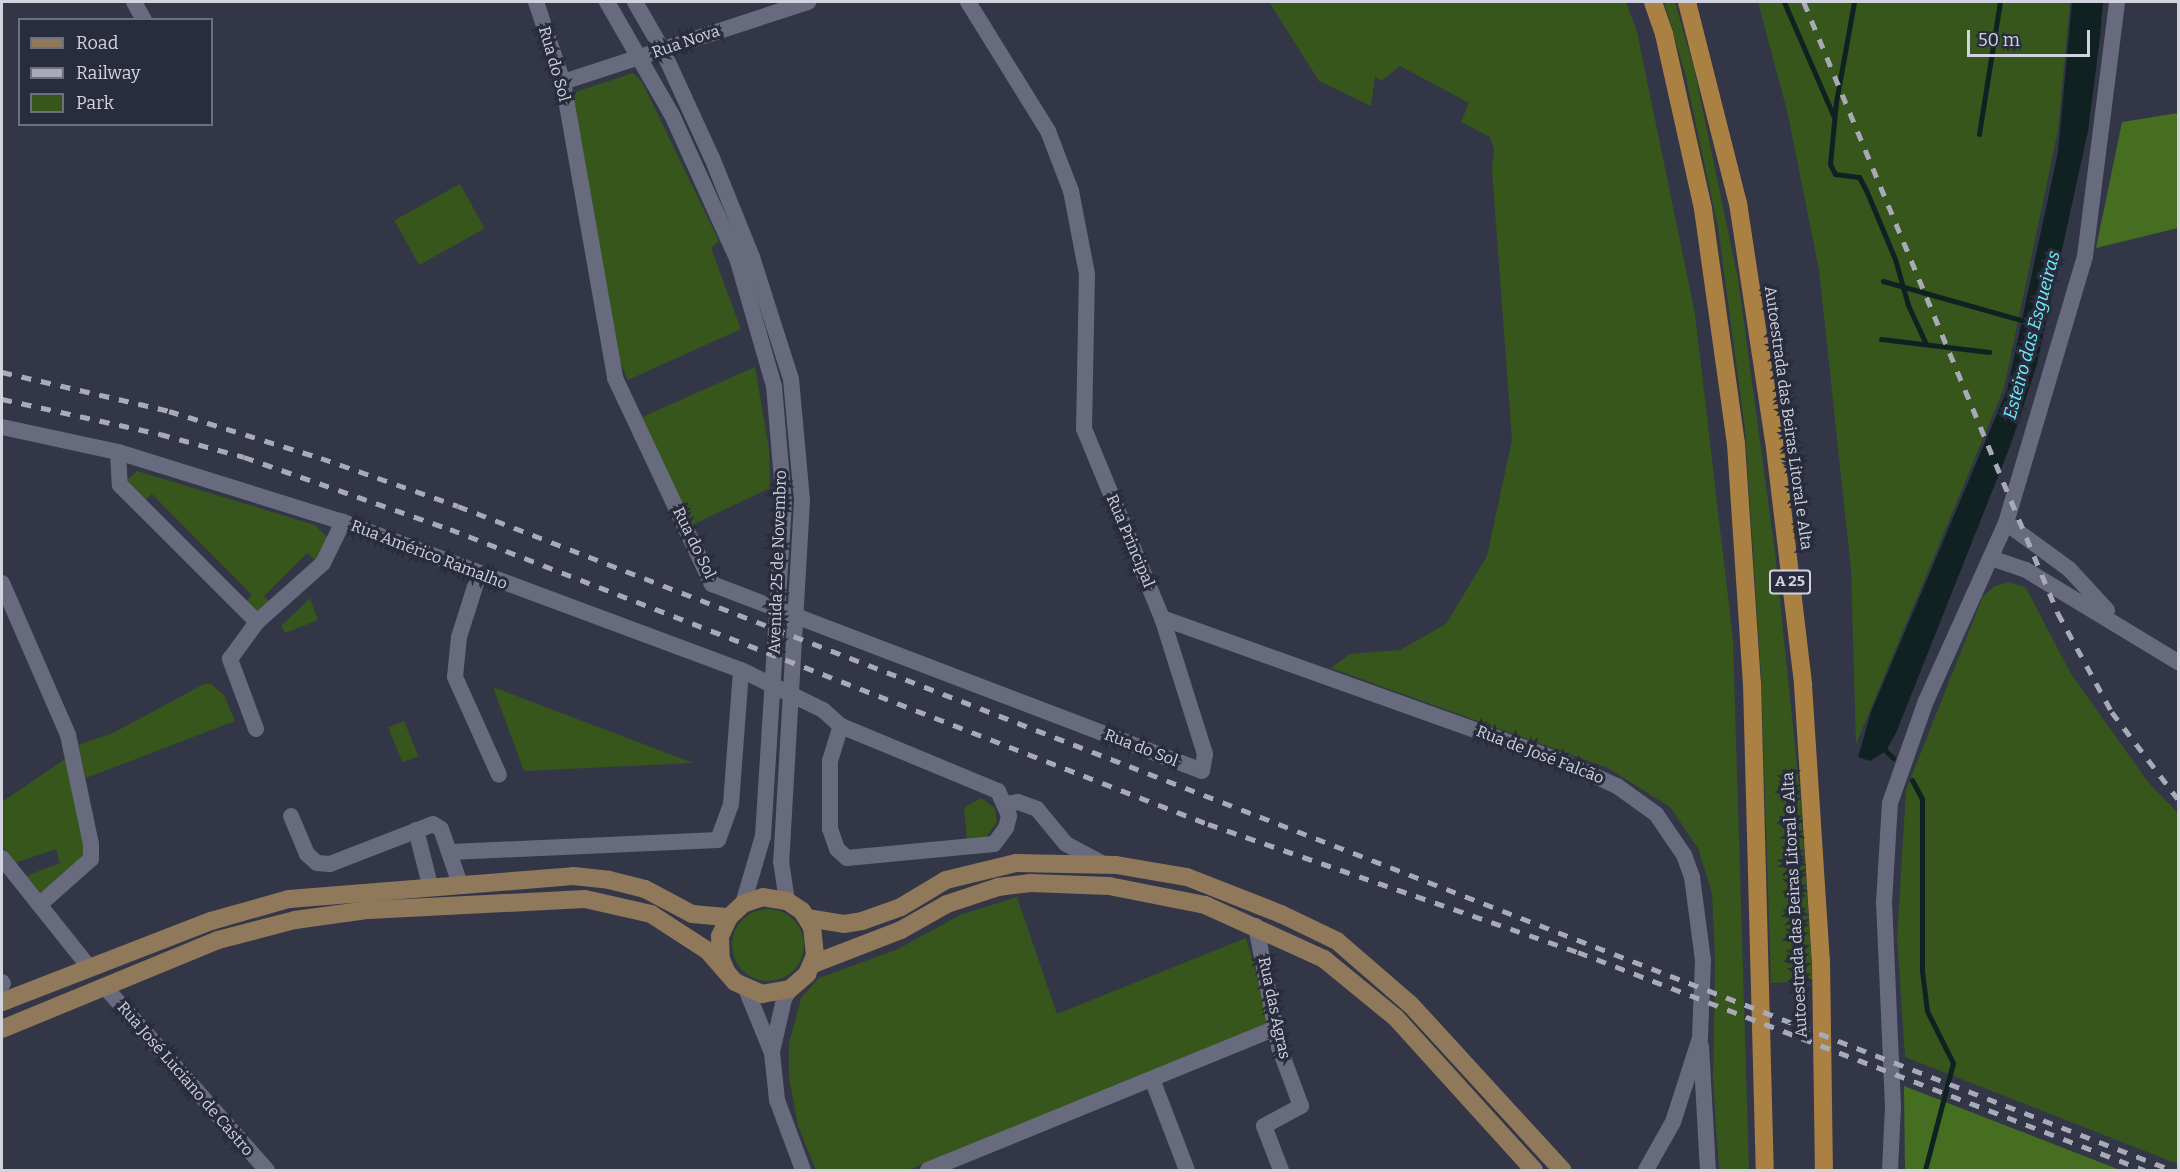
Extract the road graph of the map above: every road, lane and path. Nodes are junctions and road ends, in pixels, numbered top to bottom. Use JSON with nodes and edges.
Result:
{"nodes":[{"id":1,"x":134,"y":2,"type":"edge"},
{"id":2,"x":536,"y":2,"type":"edge"},
{"id":3,"x":607,"y":2,"type":"edge"},
{"id":4,"x":635,"y":2,"type":"edge"},
{"id":5,"x":808,"y":2,"type":"edge"},
{"id":6,"x":968,"y":2,"type":"edge"},
{"id":7,"x":1653,"y":2,"type":"edge"},
{"id":8,"x":1686,"y":2,"type":"edge"},
{"id":9,"x":2116,"y":2,"type":"edge"},
{"id":10,"x":143,"y":18,"type":"edge"},
{"id":11,"x":662,"y":49,"type":"junction"},
{"id":12,"x":640,"y":57,"type":"junction"},
{"id":13,"x":563,"y":82,"type":"junction"},
{"id":14,"x":2,"y":427,"type":"edge"},
{"id":15,"x":118,"y":452,"type":"junction"},
{"id":16,"x":343,"y":522,"type":"junction"},
{"id":17,"x":2006,"y":523,"type":"junction"},
{"id":18,"x":1991,"y":558,"type":"junction"},
{"id":19,"x":479,"y":574,"type":"junction"},
{"id":20,"x":2,"y":583,"type":"edge"},
{"id":21,"x":1162,"y":618,"type":"junction"},
{"id":22,"x":2117,"y":621,"type":"junction"},
{"id":23,"x":257,"y":622,"type":"junction"},
{"id":24,"x":2178,"y":662,"type":"edge"},
{"id":25,"x":741,"y":670,"type":"junction"},
{"id":26,"x":841,"y":726,"type":"junction"},
{"id":27,"x":256,"y":729,"type":"dead end"},
{"id":28,"x":1202,"y":771,"type":"joint"},
{"id":29,"x":499,"y":775,"type":"dead end"},
{"id":30,"x":1006,"y":804,"type":"junction"},
{"id":31,"x":291,"y":816,"type":"dead end"},
{"id":32,"x":416,"y":830,"type":"junction"},
{"id":33,"x":994,"y":844,"type":"junction"},
{"id":34,"x":451,"y":852,"type":"junction"},
{"id":35,"x":2,"y":858,"type":"edge"},
{"id":36,"x":1101,"y":863,"type":"junction"},
{"id":37,"x":974,"y":870,"type":"junction"},
{"id":38,"x":460,"y":884,"type":"junction"},
{"id":39,"x":430,"y":885,"type":"junction"},
{"id":40,"x":787,"y":902,"type":"junction"},
{"id":41,"x":743,"y":904,"type":"junction"},
{"id":42,"x":39,"y":905,"type":"junction"},
{"id":43,"x":729,"y":917,"type":"junction"},
{"id":44,"x":807,"y":918,"type":"junction"},
{"id":45,"x":1256,"y":926,"type":"junction"},
{"id":46,"x":813,"y":964,"type":"junction"},
{"id":47,"x":89,"y":967,"type":"junction"},
{"id":48,"x":726,"y":971,"type":"junction"},
{"id":49,"x":104,"y":986,"type":"junction"},
{"id":50,"x":746,"y":989,"type":"junction"},
{"id":51,"x":790,"y":989,"type":"junction"},
{"id":52,"x":2,"y":1002,"type":"edge"},
{"id":53,"x":1276,"y":1028,"type":"junction"},
{"id":54,"x":2,"y":1029,"type":"edge"},
{"id":55,"x":1700,"y":1038,"type":"junction"},
{"id":56,"x":772,"y":1053,"type":"junction"},
{"id":57,"x":1152,"y":1079,"type":"junction"},
{"id":58,"x":267,"y":1170,"type":"edge"},
{"id":59,"x":803,"y":1170,"type":"edge"},
{"id":60,"x":927,"y":1170,"type":"edge"},
{"id":61,"x":1187,"y":1170,"type":"edge"},
{"id":62,"x":1281,"y":1170,"type":"edge"},
{"id":63,"x":1534,"y":1170,"type":"edge"},
{"id":64,"x":1562,"y":1170,"type":"edge"},
{"id":65,"x":1646,"y":1170,"type":"edge"},
{"id":66,"x":1708,"y":1170,"type":"edge"},
{"id":67,"x":1765,"y":1170,"type":"edge"},
{"id":68,"x":1824,"y":1170,"type":"edge"},
{"id":69,"x":1890,"y":1170,"type":"edge"}],
"edges":[{"from":1,"to":10,"type":"street"},
{"from":2,"to":13,"type":"street","name":"Rua do Sol"},
{"from":3,"to":12,"type":"street","name":"Avenida 25 de Novembro"},
{"from":4,"to":11,"type":"street","name":"Avenida 25 de Novembro"},
{"from":5,"to":11,"type":"street","name":"Rua Nova"},
{"from":6,"to":21,"type":"street","name":"Rua Principal"},
{"from":7,"to":67,"type":"highway","name":"Autoestrada das Beiras Litoral e Alta","number":"A 25"},
{"from":8,"to":68,"type":"highway","name":"Autoestrada das Beiras Litoral e Alta","number":"A 25"},
{"from":9,"to":17,"type":"street"},
{"from":11,"to":12,"type":"street","name":"Rua Nova"},
{"from":11,"to":40,"type":"street","name":"Avenida 25 de Novembro"},
{"from":12,"to":13,"type":"street","name":"Rua Nova"},
{"from":12,"to":41,"type":"street","name":"Avenida 25 de Novembro"},
{"from":13,"to":28,"type":"street","name":"Rua do Sol"},
{"from":14,"to":15,"type":"street","name":"Rua Américo Ramalho"},
{"from":15,"to":16,"type":"street","name":"Rua Américo Ramalho"},
{"from":15,"to":23,"type":"street"},
{"from":16,"to":19,"type":"street","name":"Rua Américo Ramalho"},
{"from":16,"to":23,"type":"street"},
{"from":17,"to":18,"type":"street"},
{"from":17,"to":22,"type":"street"},
{"from":18,"to":22,"type":"street"},
{"from":18,"to":69,"type":"street"},
{"from":19,"to":25,"type":"street","name":"Rua Américo Ramalho"},
{"from":19,"to":29,"type":"street"},
{"from":20,"to":42,"type":"street"},
{"from":21,"to":28,"type":"street","name":"Rua Principal"},
{"from":21,"to":55,"type":"street","name":"Rua de José Falcão"},
{"from":22,"to":24,"type":"street"},
{"from":23,"to":27,"type":"street"},
{"from":25,"to":26,"type":"street","name":"Rua Américo Ramalho"},
{"from":25,"to":34,"type":"street"},
{"from":26,"to":30,"type":"street","name":"Rua Américo Ramalho"},
{"from":26,"to":33,"type":"street"},
{"from":30,"to":33,"type":"street"},
{"from":30,"to":36,"type":"street"},
{"from":31,"to":32,"type":"street"},
{"from":32,"to":34,"type":"street"},
{"from":32,"to":39,"type":"street"},
{"from":33,"to":37,"type":"street"},
{"from":34,"to":38,"type":"street"},
{"from":35,"to":42,"type":"street"},
{"from":36,"to":37,"type":"main road"},
{"from":36,"to":64,"type":"main road"},
{"from":37,"to":44,"type":"main road"},
{"from":38,"to":39,"type":"main road"},
{"from":38,"to":43,"type":"main road"},
{"from":39,"to":47,"type":"main road"},
{"from":40,"to":41,"type":"main road"},
{"from":40,"to":44,"type":"main road"},
{"from":41,"to":43,"type":"main road"},
{"from":42,"to":47,"type":"street"},
{"from":43,"to":48,"type":"main road"},
{"from":44,"to":46,"type":"main road"},
{"from":45,"to":46,"type":"main road"},
{"from":45,"to":53,"type":"street","name":"Rua das Agras"},
{"from":45,"to":63,"type":"main road"},
{"from":46,"to":51,"type":"main road"},
{"from":47,"to":52,"type":"main road"},
{"from":48,"to":49,"type":"main road"},
{"from":48,"to":50,"type":"main road"},
{"from":49,"to":54,"type":"main road"},
{"from":49,"to":58,"type":"street","name":"Rua José Luciano de Castro"},
{"from":50,"to":51,"type":"main road"},
{"from":50,"to":56,"type":"street"},
{"from":51,"to":56,"type":"street"},
{"from":53,"to":57,"type":"street"},
{"from":53,"to":62,"type":"street","name":"Rua das Agras"},
{"from":55,"to":65,"type":"street","name":"Rua de José Falcão"},
{"from":55,"to":66,"type":"street"},
{"from":56,"to":59,"type":"street"},
{"from":57,"to":60,"type":"street"},
{"from":57,"to":61,"type":"street"}]}
